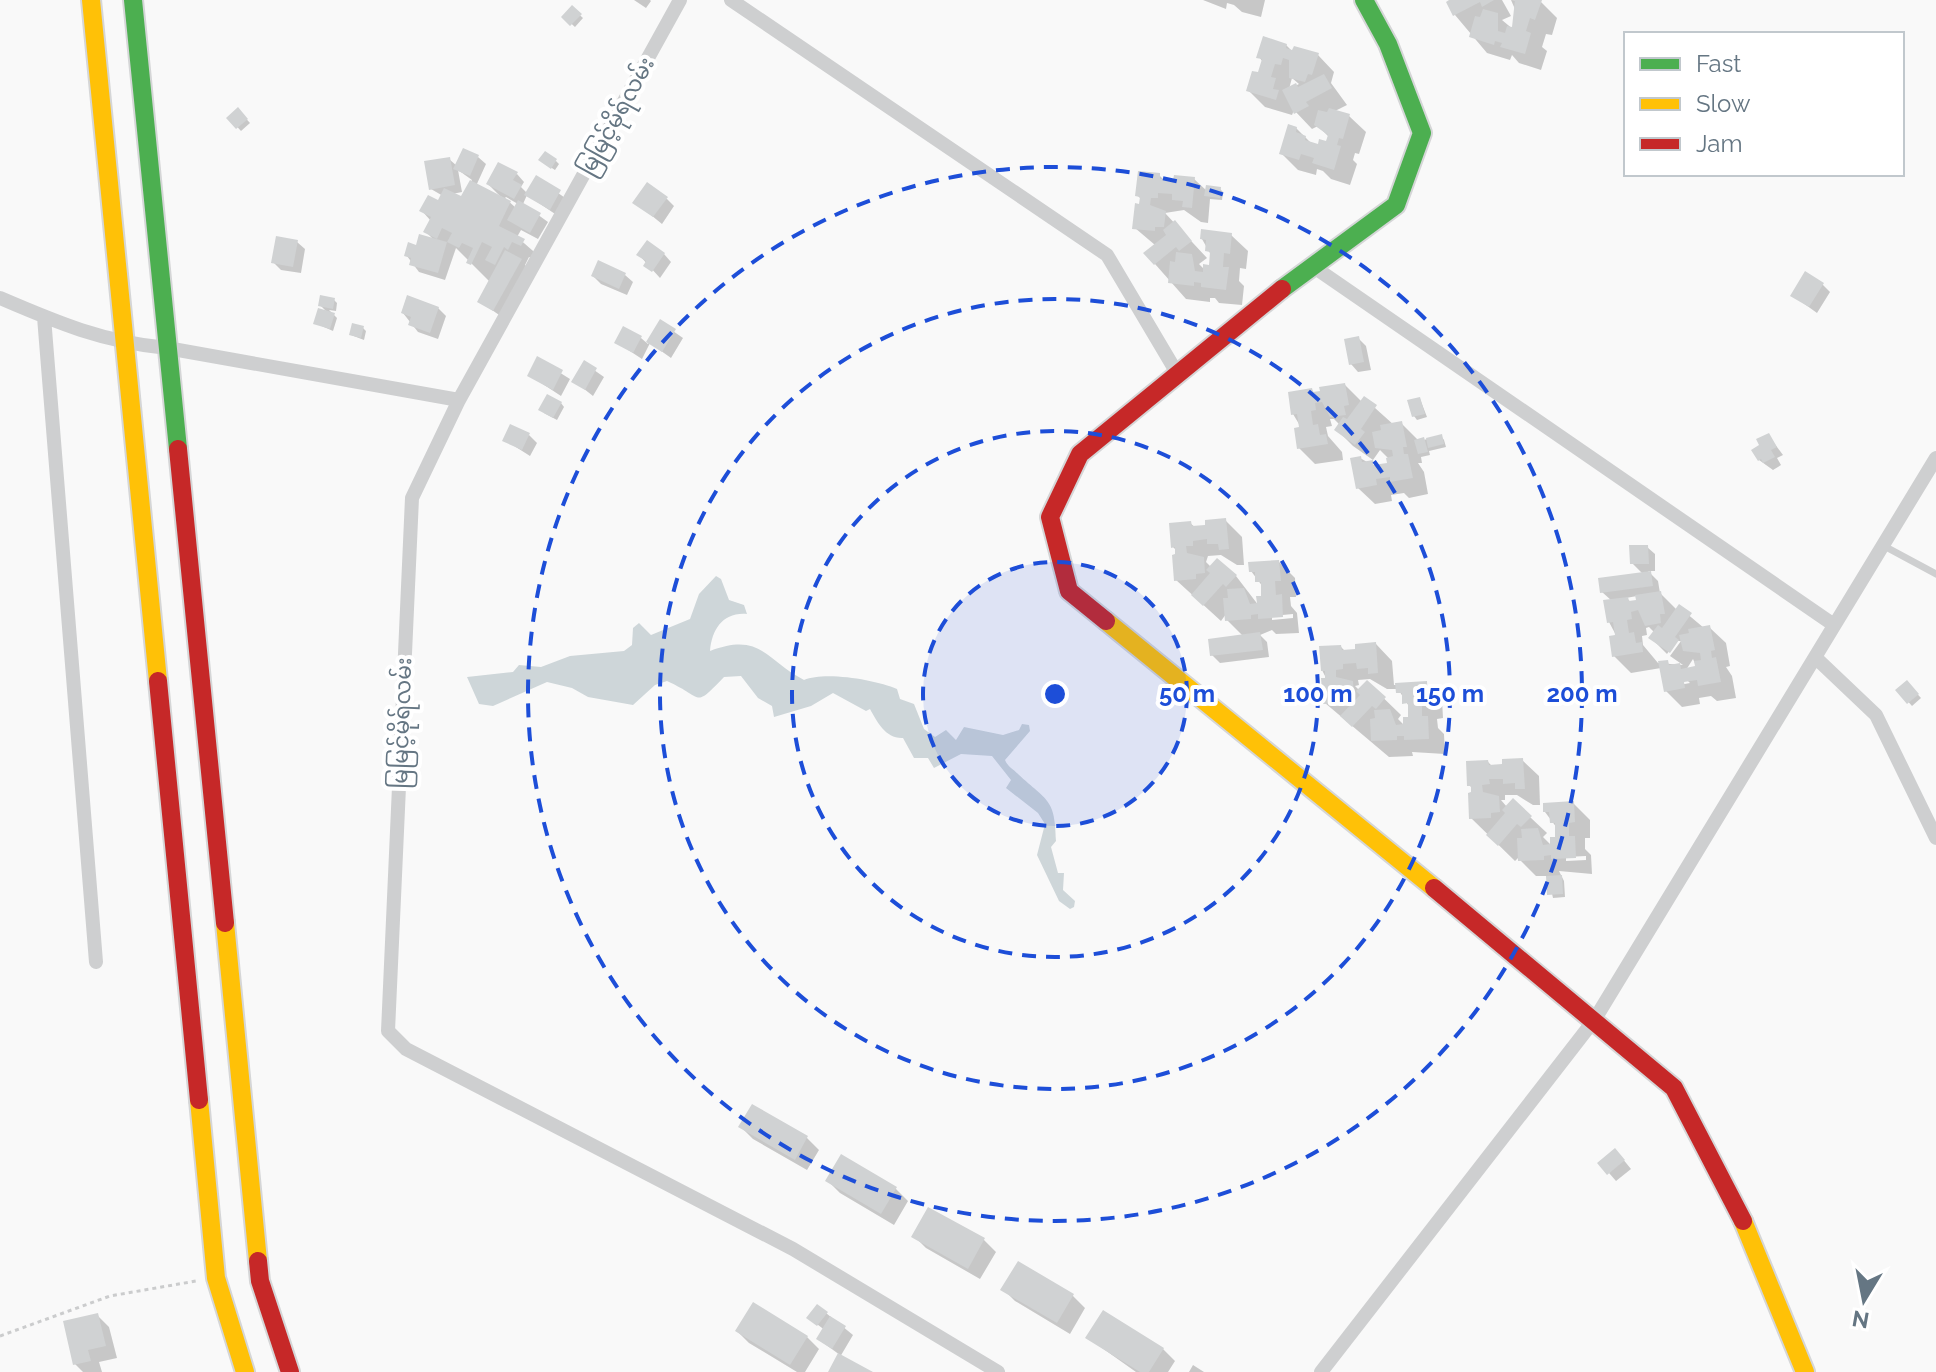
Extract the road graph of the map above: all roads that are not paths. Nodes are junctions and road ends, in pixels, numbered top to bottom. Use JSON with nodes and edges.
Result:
{"nodes":[{"id":1,"x":91,"y":0,"type":"edge"},
{"id":2,"x":133,"y":0,"type":"edge"},
{"id":3,"x":680,"y":0,"type":"edge"},
{"id":4,"x":731,"y":0,"type":"edge"},
{"id":5,"x":1364,"y":0,"type":"edge"},
{"id":6,"x":1311,"y":265,"type":"junction"},
{"id":7,"x":0,"y":298,"type":"edge"},
{"id":8,"x":44,"y":317,"type":"junction"},
{"id":9,"x":126,"y":344,"type":"junction"},
{"id":10,"x":167,"y":348,"type":"junction"},
{"id":11,"x":1177,"y":373,"type":"junction"},
{"id":12,"x":459,"y":400,"type":"junction"},
{"id":13,"x":1934,"y":465,"type":"edge"},
{"id":14,"x":1882,"y":545,"type":"junction"},
{"id":15,"x":1936,"y":574,"type":"edge"},
{"id":16,"x":1834,"y":625,"type":"junction"},
{"id":17,"x":1816,"y":658,"type":"junction"},
{"id":18,"x":1936,"y":838,"type":"edge"},
{"id":19,"x":96,"y":962,"type":"dead end"},
{"id":20,"x":1595,"y":1019,"type":"junction"},
{"id":21,"x":245,"y":1372,"type":"edge"},
{"id":22,"x":290,"y":1372,"type":"edge"},
{"id":23,"x":998,"y":1372,"type":"edge"},
{"id":24,"x":1321,"y":1372,"type":"edge"},
{"id":25,"x":1805,"y":1372,"type":"edge"}],
"edges":[{"from":1,"to":9,"type":"main road"},
{"from":2,"to":10,"type":"main road"},
{"from":3,"to":12,"type":"street","name":"မြမြင့်မိုရ်လမ်း"},
{"from":4,"to":11,"type":"street"},
{"from":5,"to":6,"type":"main road"},
{"from":6,"to":11,"type":"main road"},
{"from":6,"to":16,"type":"street"},
{"from":7,"to":8,"type":"street"},
{"from":8,"to":9,"type":"street"},
{"from":8,"to":19,"type":"street"},
{"from":9,"to":10,"type":"street"},
{"from":9,"to":21,"type":"main road"},
{"from":10,"to":12,"type":"street"},
{"from":10,"to":22,"type":"main road"},
{"from":11,"to":20,"type":"main road"},
{"from":12,"to":23,"type":"street","name":"မြမြင့်မိုရ်လမ်း"},
{"from":13,"to":14,"type":"street"},
{"from":14,"to":15,"type":"lane"},
{"from":14,"to":16,"type":"street"},
{"from":16,"to":17,"type":"street"},
{"from":17,"to":18,"type":"street"},
{"from":17,"to":20,"type":"street"},
{"from":20,"to":24,"type":"street"},
{"from":20,"to":25,"type":"main road"}]}
